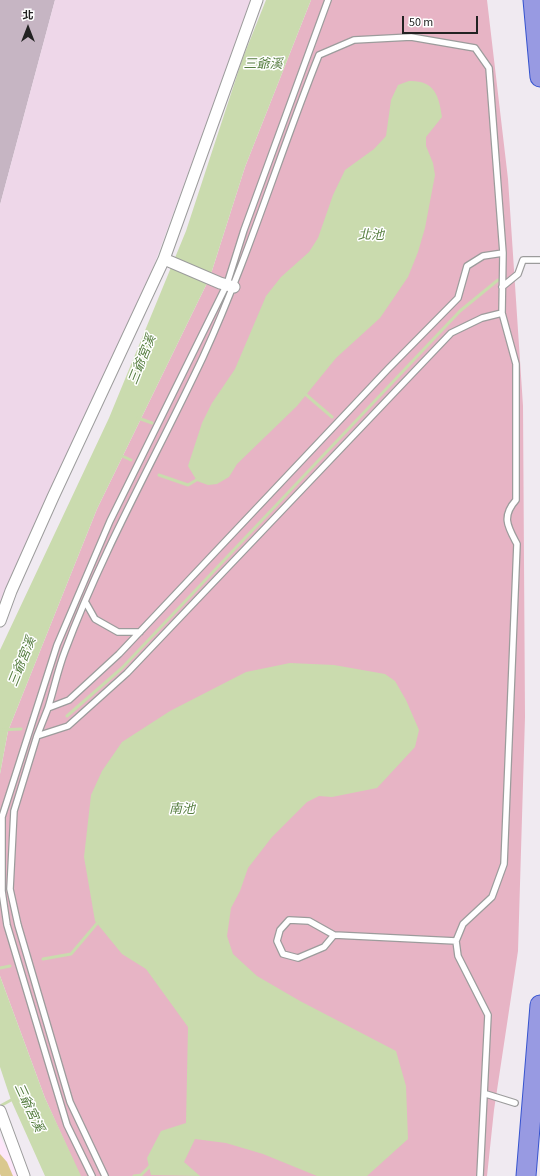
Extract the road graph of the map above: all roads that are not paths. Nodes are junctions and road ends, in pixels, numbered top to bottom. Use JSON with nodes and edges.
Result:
{"nodes":[{"id":1,"x":257,"y":0,"type":"edge"},
{"id":2,"x":328,"y":0,"type":"edge"},
{"id":3,"x":532,"y":0,"type":"edge"},
{"id":4,"x":540,"y":77,"type":"edge"},
{"id":5,"x":503,"y":253,"type":"junction"},
{"id":6,"x":167,"y":260,"type":"junction"},
{"id":7,"x":540,"y":260,"type":"edge"},
{"id":8,"x":227,"y":284,"type":"junction"},
{"id":9,"x":502,"y":287,"type":"junction"},
{"id":10,"x":502,"y":313,"type":"junction"},
{"id":11,"x":86,"y":603,"type":"junction"},
{"id":12,"x":0,"y":621,"type":"edge"},
{"id":13,"x":140,"y":632,"type":"junction"},
{"id":14,"x":48,"y":708,"type":"junction"},
{"id":15,"x":37,"y":736,"type":"junction"},
{"id":16,"x":334,"y":935,"type":"junction"},
{"id":17,"x":456,"y":941,"type":"junction"},
{"id":18,"x":540,"y":1005,"type":"edge"},
{"id":19,"x":486,"y":1094,"type":"junction"},
{"id":20,"x":515,"y":1103,"type":"dead end"},
{"id":21,"x":0,"y":1111,"type":"edge"},
{"id":22,"x":24,"y":1176,"type":"edge"},
{"id":23,"x":92,"y":1176,"type":"edge"},
{"id":24,"x":105,"y":1176,"type":"edge"},
{"id":25,"x":480,"y":1176,"type":"edge"},
{"id":26,"x":526,"y":1176,"type":"edge"}],
"edges":[{"from":1,"to":6,"type":"street"},
{"from":2,"to":8,"type":"lane"},
{"from":3,"to":4,"type":"highway"},
{"from":5,"to":8,"type":"lane"},
{"from":5,"to":9,"type":"lane"},
{"from":5,"to":13,"type":"lane"},
{"from":6,"to":8,"type":"street"},
{"from":6,"to":12,"type":"street"},
{"from":7,"to":9,"type":"lane"},
{"from":8,"to":11,"type":"lane"},
{"from":8,"to":23,"type":"lane"},
{"from":9,"to":10,"type":"lane"},
{"from":10,"to":15,"type":"lane"},
{"from":10,"to":17,"type":"lane"},
{"from":11,"to":13,"type":"lane"},
{"from":11,"to":14,"type":"lane"},
{"from":13,"to":14,"type":"lane"},
{"from":14,"to":15,"type":"lane"},
{"from":15,"to":24,"type":"lane"},
{"from":16,"to":16,"type":"lane"},
{"from":16,"to":17,"type":"lane"},
{"from":17,"to":19,"type":"lane"},
{"from":18,"to":26,"type":"highway"},
{"from":19,"to":20,"type":"lane"},
{"from":19,"to":25,"type":"lane"},
{"from":21,"to":22,"type":"street"}]}
